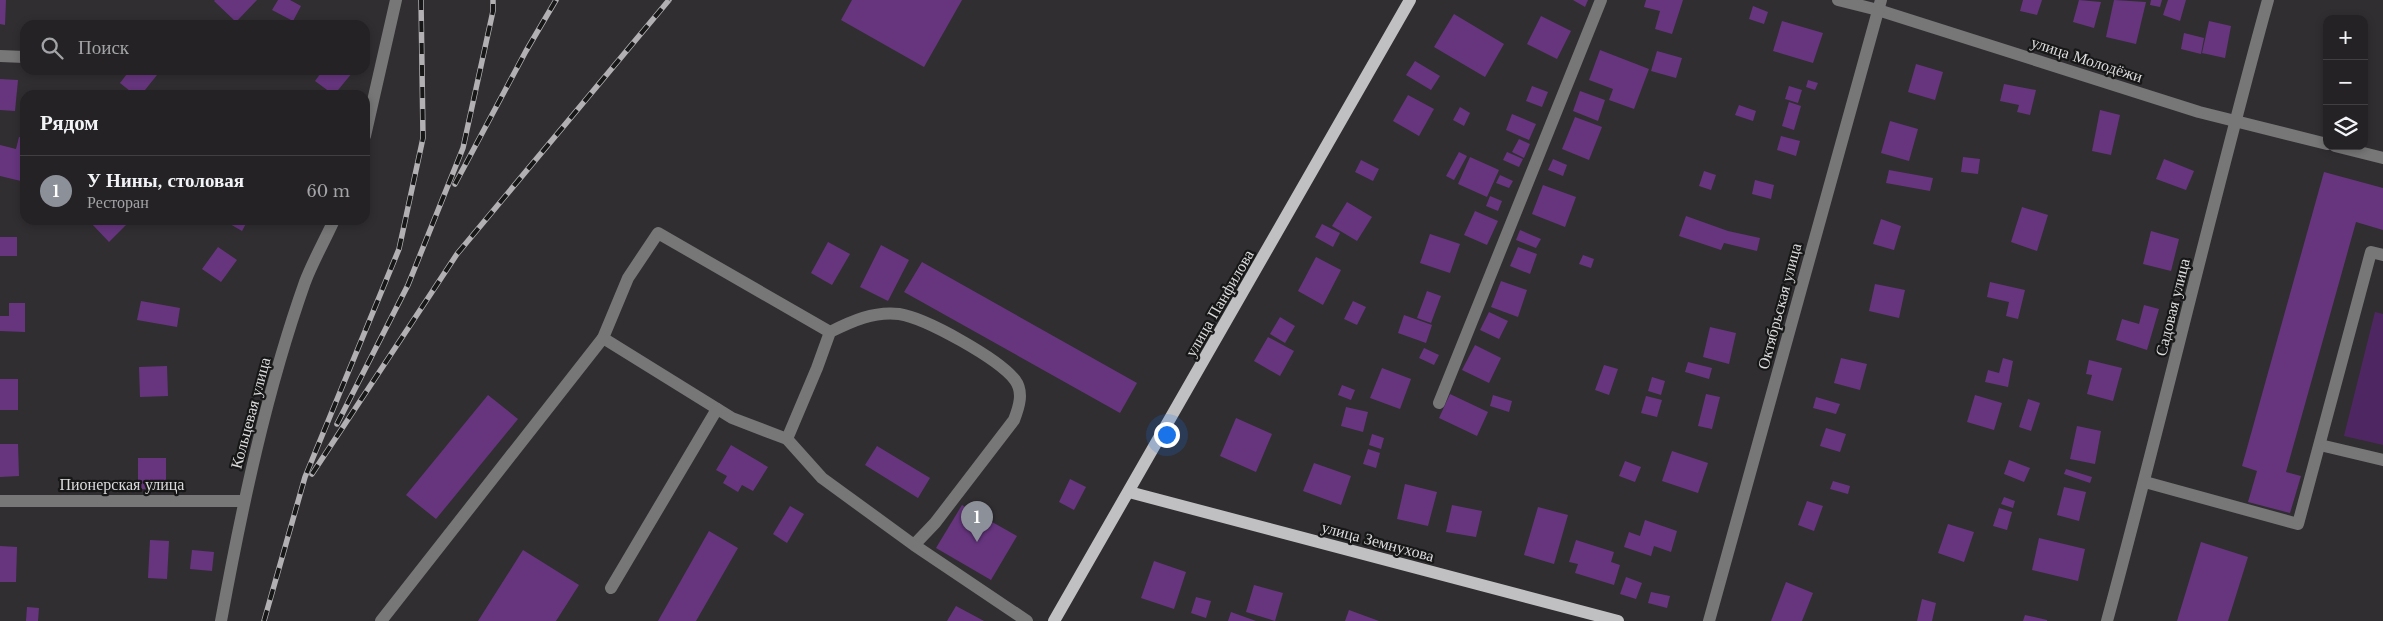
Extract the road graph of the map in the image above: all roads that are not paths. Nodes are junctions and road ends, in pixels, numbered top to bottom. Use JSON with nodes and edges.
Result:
{"nodes":[{"id":1,"x":1410,"y":0,"type":"edge"},
{"id":2,"x":1601,"y":0,"type":"edge"},
{"id":3,"x":1838,"y":0,"type":"edge"},
{"id":4,"x":2268,"y":0,"type":"edge"},
{"id":5,"x":393,"y":2,"type":"edge"},
{"id":6,"x":1879,"y":5,"type":"edge"},
{"id":7,"x":0,"y":56,"type":"edge"},
{"id":8,"x":20,"y":57,"type":"edge"},
{"id":9,"x":370,"y":112,"type":"edge"},
{"id":10,"x":2234,"y":122,"type":"junction"},
{"id":11,"x":2323,"y":143,"type":"edge"},
{"id":12,"x":2351,"y":150,"type":"edge"},
{"id":13,"x":2383,"y":158,"type":"edge"},
{"id":14,"x":332,"y":225,"type":"edge"},
{"id":15,"x":2383,"y":255,"type":"edge"},
{"id":16,"x":830,"y":332,"type":"junction"},
{"id":17,"x":602,"y":338,"type":"junction"},
{"id":18,"x":1439,"y":403,"type":"dead end"},
{"id":19,"x":717,"y":409,"type":"junction"},
{"id":20,"x":787,"y":439,"type":"junction"},
{"id":21,"x":2320,"y":445,"type":"junction"},
{"id":22,"x":2383,"y":460,"type":"edge"},
{"id":23,"x":2145,"y":482,"type":"junction"},
{"id":24,"x":1129,"y":492,"type":"junction"},
{"id":25,"x":0,"y":501,"type":"edge"},
{"id":26,"x":244,"y":501,"type":"junction"},
{"id":27,"x":914,"y":545,"type":"junction"},
{"id":28,"x":611,"y":588,"type":"dead end"},
{"id":29,"x":221,"y":621,"type":"edge"},
{"id":30,"x":380,"y":621,"type":"edge"},
{"id":31,"x":1027,"y":621,"type":"edge"},
{"id":32,"x":1054,"y":621,"type":"edge"},
{"id":33,"x":1618,"y":621,"type":"edge"},
{"id":34,"x":1709,"y":621,"type":"edge"},
{"id":35,"x":2107,"y":621,"type":"edge"}],
"edges":[{"from":1,"to":24,"type":"main road","name":"улица Панфилова"},
{"from":2,"to":18,"type":"street"},
{"from":3,"to":6,"type":"street","name":"улица Молодёжи"},
{"from":4,"to":10,"type":"street","name":"Садовая улица"},
{"from":5,"to":9,"type":"street"},
{"from":6,"to":10,"type":"street","name":"улица Молодёжи"},
{"from":6,"to":34,"type":"street","name":"Октябрьская улица"},
{"from":7,"to":8,"type":"street"},
{"from":10,"to":11,"type":"street","name":"улица Молодёжи"},
{"from":10,"to":23,"type":"street","name":"Садовая улица"},
{"from":12,"to":13,"type":"street"},
{"from":14,"to":26,"type":"street","name":"Кольцевая улица"},
{"from":15,"to":21,"type":"street"},
{"from":16,"to":17,"type":"street"},
{"from":16,"to":20,"type":"street"},
{"from":16,"to":27,"type":"street"},
{"from":17,"to":19,"type":"street"},
{"from":17,"to":30,"type":"street"},
{"from":19,"to":20,"type":"street"},
{"from":19,"to":28,"type":"street"},
{"from":20,"to":27,"type":"street"},
{"from":21,"to":22,"type":"street"},
{"from":21,"to":23,"type":"street"},
{"from":23,"to":35,"type":"street","name":"Садовая улица"},
{"from":24,"to":32,"type":"main road","name":"улица Панфилова"},
{"from":24,"to":33,"type":"main road","name":"улица Земнухова"},
{"from":25,"to":26,"type":"street","name":"Пионерская улица"},
{"from":26,"to":29,"type":"street","name":"Кольцевая улица"},
{"from":27,"to":31,"type":"street"}]}
